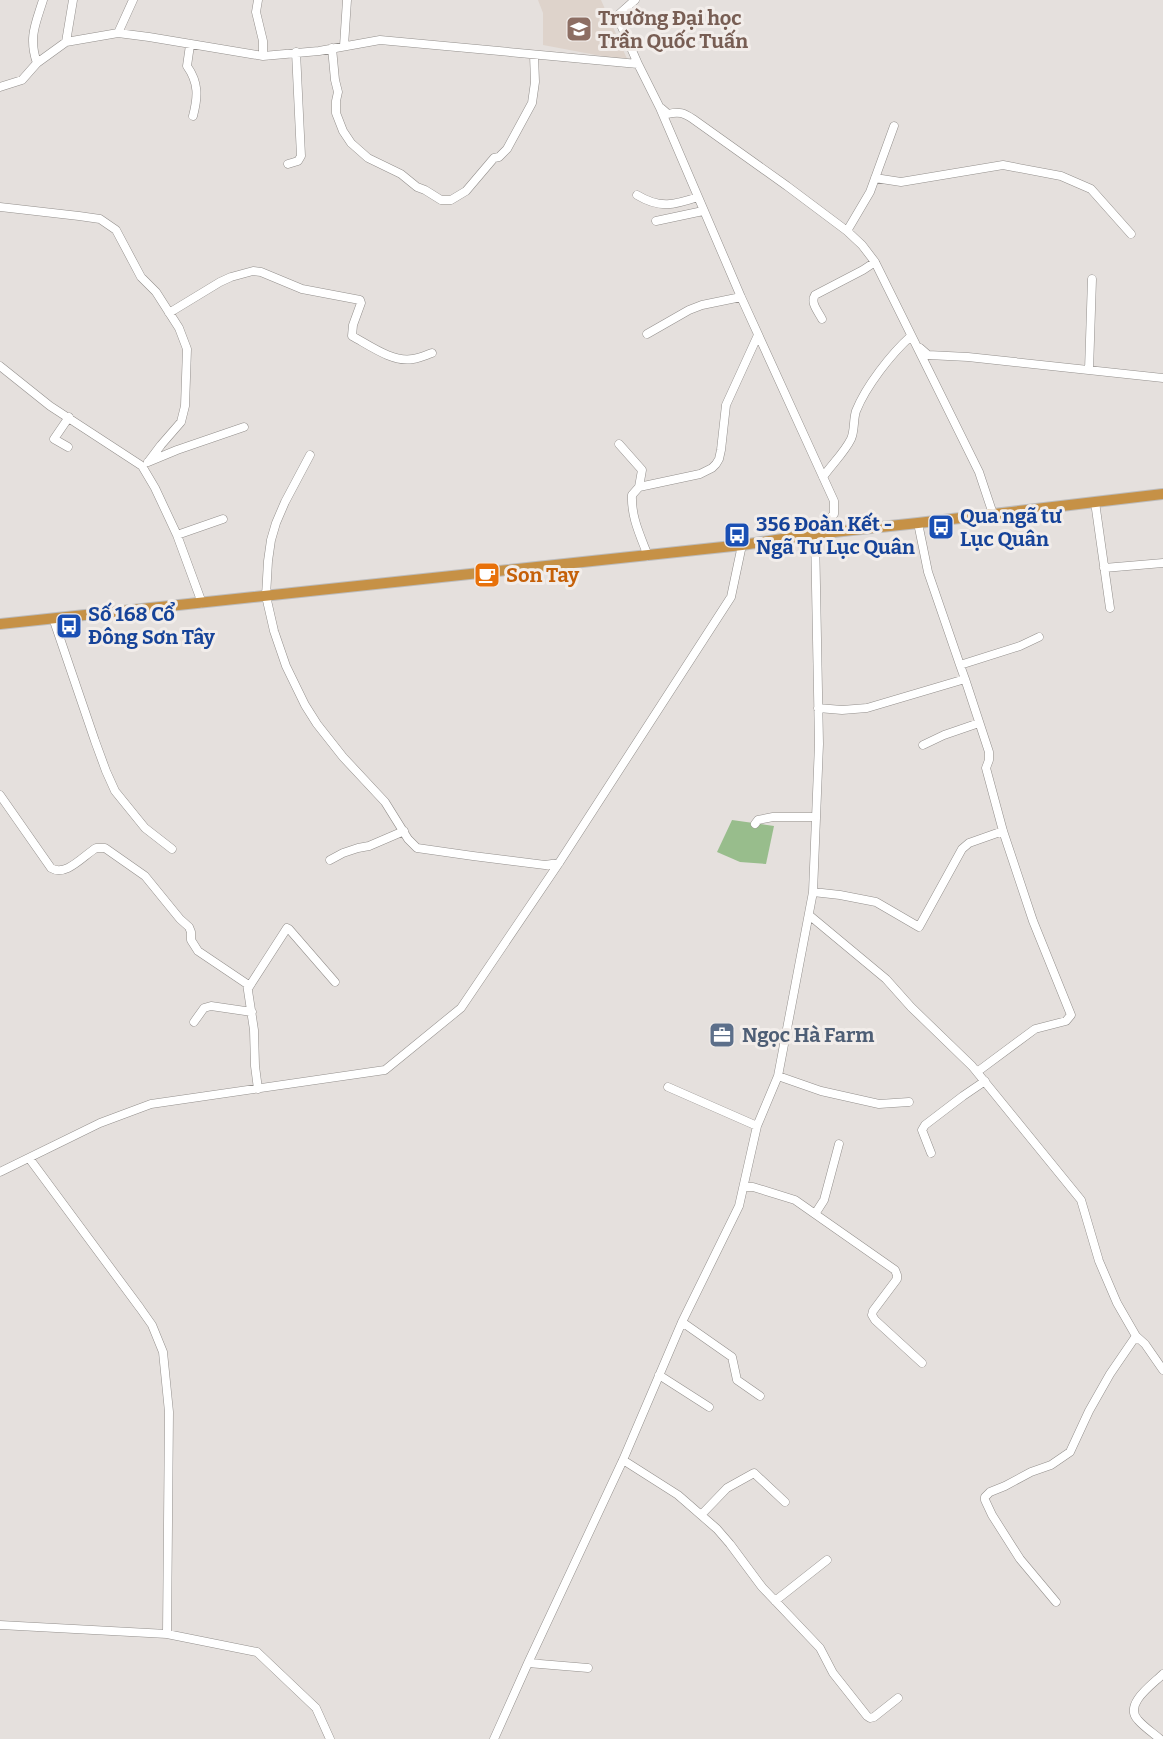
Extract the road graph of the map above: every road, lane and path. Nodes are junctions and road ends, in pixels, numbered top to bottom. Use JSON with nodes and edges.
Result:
{"nodes":[{"id":1,"x":43,"y":0,"type":"edge"},
{"id":2,"x":73,"y":0,"type":"edge"},
{"id":3,"x":133,"y":0,"type":"edge"},
{"id":4,"x":258,"y":0,"type":"edge"},
{"id":5,"x":347,"y":0,"type":"edge"},
{"id":6,"x":635,"y":0,"type":"edge"},
{"id":7,"x":118,"y":33,"type":"junction"},
{"id":8,"x":66,"y":42,"type":"junction"},
{"id":9,"x":190,"y":45,"type":"junction"},
{"id":10,"x":344,"y":46,"type":"junction"},
{"id":11,"x":332,"y":48,"type":"junction"},
{"id":12,"x":296,"y":52,"type":"junction"},
{"id":13,"x":534,"y":55,"type":"junction"},
{"id":14,"x":263,"y":56,"type":"junction"},
{"id":15,"x":37,"y":63,"type":"junction"},
{"id":16,"x":638,"y":64,"type":"junction"},
{"id":17,"x":0,"y":87,"type":"edge"},
{"id":18,"x":660,"y":108,"type":"junction"},
{"id":19,"x":193,"y":116,"type":"dead end"},
{"id":20,"x":894,"y":126,"type":"dead end"},
{"id":21,"x":288,"y":164,"type":"dead end"},
{"id":22,"x":875,"y":178,"type":"junction"},
{"id":23,"x":637,"y":195,"type":"dead end"},
{"id":24,"x":698,"y":197,"type":"junction"},
{"id":25,"x":0,"y":207,"type":"edge"},
{"id":26,"x":704,"y":211,"type":"junction"},
{"id":27,"x":656,"y":221,"type":"dead end"},
{"id":28,"x":847,"y":231,"type":"junction"},
{"id":29,"x":1131,"y":234,"type":"dead end"},
{"id":30,"x":875,"y":262,"type":"junction"},
{"id":31,"x":1092,"y":279,"type":"dead end"},
{"id":32,"x":741,"y":297,"type":"junction"},
{"id":33,"x":169,"y":313,"type":"junction"},
{"id":34,"x":822,"y":319,"type":"dead end"},
{"id":35,"x":647,"y":334,"type":"dead end"},
{"id":36,"x":758,"y":335,"type":"junction"},
{"id":37,"x":911,"y":336,"type":"junction"},
{"id":38,"x":916,"y":345,"type":"junction"},
{"id":39,"x":432,"y":353,"type":"dead end"},
{"id":40,"x":0,"y":366,"type":"edge"},
{"id":41,"x":1089,"y":370,"type":"junction"},
{"id":42,"x":1163,"y":378,"type":"edge"},
{"id":43,"x":69,"y":417,"type":"junction"},
{"id":44,"x":244,"y":427,"type":"dead end"},
{"id":45,"x":619,"y":444,"type":"dead end"},
{"id":46,"x":68,"y":447,"type":"dead end"},
{"id":47,"x":310,"y":455,"type":"dead end"},
{"id":48,"x":146,"y":464,"type":"junction"},
{"id":49,"x":823,"y":477,"type":"junction"},
{"id":50,"x":639,"y":486,"type":"junction"},
{"id":51,"x":1163,"y":494,"type":"edge"},
{"id":52,"x":1095,"y":502,"type":"junction"},
{"id":53,"x":993,"y":514,"type":"junction"},
{"id":54,"x":223,"y":519,"type":"dead end"},
{"id":55,"x":918,"y":524,"type":"junction"},
{"id":56,"x":815,"y":534,"type":"junction"},
{"id":57,"x":177,"y":535,"type":"junction"},
{"id":58,"x":742,"y":545,"type":"junction"},
{"id":59,"x":648,"y":556,"type":"junction"},
{"id":60,"x":1163,"y":563,"type":"edge"},
{"id":61,"x":1104,"y":568,"type":"junction"},
{"id":62,"x":266,"y":596,"type":"junction"},
{"id":63,"x":202,"y":603,"type":"junction"},
{"id":64,"x":1110,"y":608,"type":"dead end"},
{"id":65,"x":53,"y":618,"type":"junction"},
{"id":66,"x":0,"y":624,"type":"edge"},
{"id":67,"x":1039,"y":637,"type":"dead end"},
{"id":68,"x":960,"y":665,"type":"junction"},
{"id":69,"x":965,"y":679,"type":"junction"},
{"id":70,"x":818,"y":708,"type":"junction"},
{"id":71,"x":979,"y":723,"type":"junction"},
{"id":72,"x":923,"y":745,"type":"dead end"},
{"id":73,"x":0,"y":795,"type":"edge"},
{"id":74,"x":816,"y":818,"type":"junction"},
{"id":75,"x":755,"y":824,"type":"dead end"},
{"id":76,"x":404,"y":831,"type":"junction"},
{"id":77,"x":1004,"y":831,"type":"junction"},
{"id":78,"x":172,"y":849,"type":"dead end"},
{"id":79,"x":330,"y":860,"type":"dead end"},
{"id":80,"x":559,"y":863,"type":"junction"},
{"id":81,"x":813,"y":892,"type":"junction"},
{"id":82,"x":809,"y":915,"type":"junction"},
{"id":83,"x":335,"y":981,"type":"dead end"},
{"id":84,"x":249,"y":987,"type":"junction"},
{"id":85,"x":252,"y":1012,"type":"junction"},
{"id":86,"x":194,"y":1022,"type":"dead end"},
{"id":87,"x":977,"y":1072,"type":"junction"},
{"id":88,"x":778,"y":1076,"type":"junction"},
{"id":89,"x":985,"y":1082,"type":"junction"},
{"id":90,"x":668,"y":1087,"type":"dead end"},
{"id":91,"x":258,"y":1089,"type":"junction"},
{"id":92,"x":909,"y":1102,"type":"dead end"},
{"id":93,"x":758,"y":1126,"type":"junction"},
{"id":94,"x":838,"y":1144,"type":"dead end"},
{"id":95,"x":931,"y":1154,"type":"dead end"},
{"id":96,"x":29,"y":1158,"type":"junction"},
{"id":97,"x":0,"y":1172,"type":"edge"},
{"id":98,"x":744,"y":1186,"type":"junction"},
{"id":99,"x":815,"y":1214,"type":"junction"},
{"id":100,"x":681,"y":1322,"type":"junction"},
{"id":101,"x":1136,"y":1336,"type":"junction"},
{"id":102,"x":922,"y":1363,"type":"dead end"},
{"id":103,"x":1163,"y":1370,"type":"edge"},
{"id":104,"x":659,"y":1375,"type":"junction"},
{"id":105,"x":760,"y":1396,"type":"dead end"},
{"id":106,"x":709,"y":1407,"type":"dead end"},
{"id":107,"x":623,"y":1460,"type":"junction"},
{"id":108,"x":785,"y":1502,"type":"dead end"},
{"id":109,"x":702,"y":1515,"type":"junction"},
{"id":110,"x":827,"y":1560,"type":"dead end"},
{"id":111,"x":775,"y":1601,"type":"junction"},
{"id":112,"x":1056,"y":1602,"type":"dead end"},
{"id":113,"x":0,"y":1625,"type":"edge"},
{"id":114,"x":167,"y":1634,"type":"junction"},
{"id":115,"x":528,"y":1663,"type":"junction"},
{"id":116,"x":588,"y":1668,"type":"dead end"},
{"id":117,"x":1163,"y":1674,"type":"edge"},
{"id":118,"x":898,"y":1698,"type":"dead end"},
{"id":119,"x":330,"y":1739,"type":"edge"},
{"id":120,"x":494,"y":1739,"type":"edge"},
{"id":121,"x":1160,"y":1739,"type":"edge"}],
"edges":[{"from":1,"to":15,"type":"street"},
{"from":2,"to":8,"type":"street"},
{"from":3,"to":7,"type":"street"},
{"from":4,"to":14,"type":"street"},
{"from":5,"to":10,"type":"street"},
{"from":6,"to":16,"type":"street"},
{"from":7,"to":8,"type":"street"},
{"from":7,"to":9,"type":"street"},
{"from":8,"to":15,"type":"street"},
{"from":9,"to":14,"type":"street"},
{"from":9,"to":19,"type":"street"},
{"from":10,"to":11,"type":"street"},
{"from":10,"to":13,"type":"street"},
{"from":11,"to":12,"type":"street"},
{"from":11,"to":13,"type":"street"},
{"from":12,"to":14,"type":"street"},
{"from":12,"to":21,"type":"street"},
{"from":13,"to":16,"type":"street"},
{"from":15,"to":17,"type":"street"},
{"from":16,"to":18,"type":"street"},
{"from":18,"to":24,"type":"street"},
{"from":18,"to":28,"type":"street"},
{"from":20,"to":22,"type":"street"},
{"from":22,"to":28,"type":"street"},
{"from":22,"to":29,"type":"street"},
{"from":23,"to":24,"type":"street"},
{"from":24,"to":26,"type":"street"},
{"from":25,"to":33,"type":"street"},
{"from":26,"to":27,"type":"street"},
{"from":26,"to":32,"type":"street"},
{"from":28,"to":30,"type":"street"},
{"from":30,"to":34,"type":"street"},
{"from":30,"to":37,"type":"street"},
{"from":31,"to":41,"type":"street"},
{"from":32,"to":35,"type":"street"},
{"from":32,"to":36,"type":"street"},
{"from":33,"to":39,"type":"street"},
{"from":33,"to":48,"type":"street"},
{"from":36,"to":49,"type":"street"},
{"from":36,"to":50,"type":"street"},
{"from":37,"to":38,"type":"street"},
{"from":37,"to":49,"type":"street"},
{"from":38,"to":41,"type":"street"},
{"from":38,"to":53,"type":"street"},
{"from":40,"to":43,"type":"street"},
{"from":41,"to":42,"type":"street"},
{"from":43,"to":46,"type":"street"},
{"from":43,"to":48,"type":"street"},
{"from":44,"to":48,"type":"street"},
{"from":45,"to":50,"type":"street"},
{"from":47,"to":62,"type":"street"},
{"from":48,"to":57,"type":"street"},
{"from":49,"to":56,"type":"street"},
{"from":50,"to":59,"type":"street"},
{"from":51,"to":52,"type":"highway"},
{"from":52,"to":53,"type":"highway"},
{"from":52,"to":61,"type":"street"},
{"from":53,"to":55,"type":"highway"},
{"from":54,"to":57,"type":"street"},
{"from":55,"to":56,"type":"highway"},
{"from":55,"to":68,"type":"street"},
{"from":56,"to":58,"type":"highway"},
{"from":56,"to":70,"type":"street"},
{"from":57,"to":63,"type":"street"},
{"from":58,"to":59,"type":"highway"},
{"from":58,"to":80,"type":"street"},
{"from":59,"to":62,"type":"highway"},
{"from":60,"to":61,"type":"street"},
{"from":61,"to":64,"type":"street"},
{"from":62,"to":63,"type":"highway"},
{"from":62,"to":76,"type":"street"},
{"from":63,"to":65,"type":"highway"},
{"from":65,"to":66,"type":"highway"},
{"from":65,"to":78,"type":"street"},
{"from":67,"to":68,"type":"street"},
{"from":68,"to":69,"type":"street"},
{"from":69,"to":70,"type":"street"},
{"from":69,"to":71,"type":"street"},
{"from":70,"to":74,"type":"street"},
{"from":71,"to":72,"type":"street"},
{"from":71,"to":77,"type":"street"},
{"from":73,"to":84,"type":"street"},
{"from":74,"to":75,"type":"street"},
{"from":74,"to":81,"type":"street"},
{"from":76,"to":79,"type":"street"},
{"from":76,"to":80,"type":"street"},
{"from":77,"to":81,"type":"street"},
{"from":77,"to":87,"type":"street"},
{"from":80,"to":91,"type":"street"},
{"from":81,"to":82,"type":"street"},
{"from":82,"to":87,"type":"street"},
{"from":82,"to":88,"type":"street"},
{"from":83,"to":84,"type":"street"},
{"from":84,"to":85,"type":"street"},
{"from":85,"to":86,"type":"street"},
{"from":85,"to":91,"type":"street"},
{"from":87,"to":89,"type":"street"},
{"from":88,"to":92,"type":"street"},
{"from":88,"to":93,"type":"street"},
{"from":89,"to":95,"type":"street"},
{"from":89,"to":101,"type":"street"},
{"from":90,"to":93,"type":"street"},
{"from":91,"to":96,"type":"street"},
{"from":93,"to":98,"type":"street"},
{"from":94,"to":99,"type":"street"},
{"from":96,"to":97,"type":"street"},
{"from":96,"to":114,"type":"street"},
{"from":98,"to":99,"type":"street"},
{"from":98,"to":100,"type":"street"},
{"from":99,"to":102,"type":"street"},
{"from":100,"to":104,"type":"street"},
{"from":100,"to":105,"type":"street"},
{"from":101,"to":103,"type":"street"},
{"from":101,"to":112,"type":"street"},
{"from":104,"to":106,"type":"street"},
{"from":104,"to":107,"type":"street"},
{"from":107,"to":109,"type":"street"},
{"from":107,"to":115,"type":"street"},
{"from":108,"to":109,"type":"street"},
{"from":109,"to":111,"type":"street"},
{"from":110,"to":111,"type":"street"},
{"from":111,"to":118,"type":"street"},
{"from":113,"to":114,"type":"street"},
{"from":114,"to":119,"type":"street"},
{"from":115,"to":116,"type":"street"},
{"from":115,"to":120,"type":"street"},
{"from":117,"to":121,"type":"street"}]}
